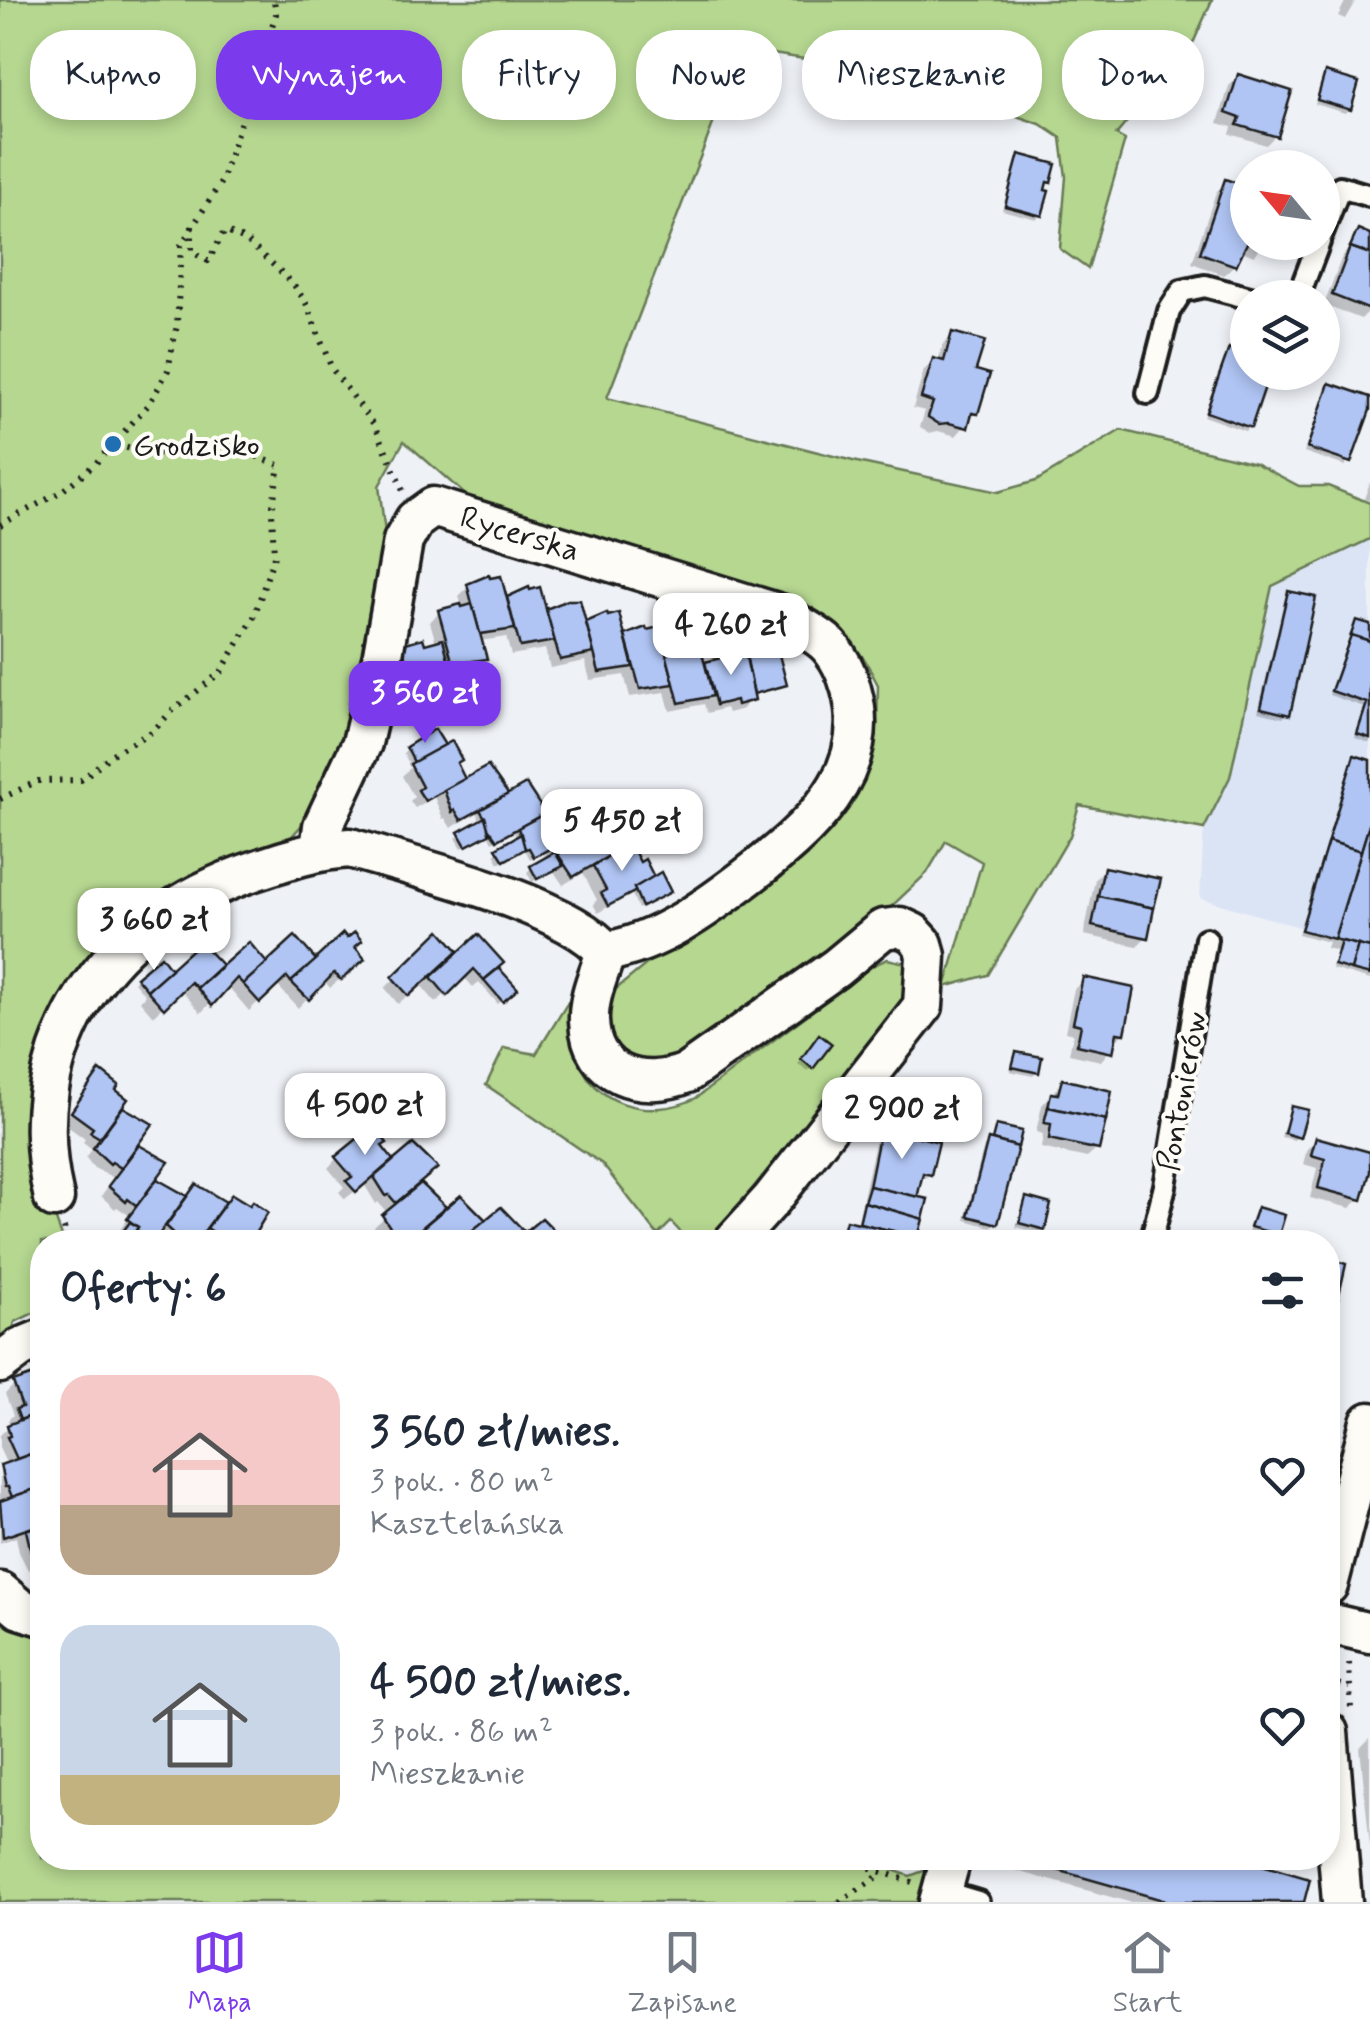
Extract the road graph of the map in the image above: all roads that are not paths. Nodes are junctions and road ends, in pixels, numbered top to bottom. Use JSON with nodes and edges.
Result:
{"nodes":[{"id":1,"x":1340,"y":187,"type":"edge"},
{"id":2,"x":1370,"y":196,"type":"edge"},
{"id":3,"x":1230,"y":293,"type":"edge"},
{"id":4,"x":1148,"y":393,"type":"dead end"},
{"id":5,"x":320,"y":850,"type":"junction"},
{"id":6,"x":1206,"y":939,"type":"dead end"},
{"id":7,"x":606,"y":952,"type":"junction"},
{"id":8,"x":54,"y":1198,"type":"dead end"},
{"id":9,"x":743,"y":1230,"type":"edge"},
{"id":10,"x":1154,"y":1230,"type":"edge"},
{"id":11,"x":30,"y":1344,"type":"edge"},
{"id":12,"x":0,"y":1363,"type":"edge"},
{"id":13,"x":1370,"y":1422,"type":"edge"},
{"id":14,"x":1340,"y":1538,"type":"edge"},
{"id":15,"x":0,"y":1592,"type":"edge"},
{"id":16,"x":30,"y":1612,"type":"edge"},
{"id":17,"x":1340,"y":1625,"type":"edge"},
{"id":18,"x":1370,"y":1633,"type":"edge"},
{"id":19,"x":1334,"y":1870,"type":"edge"},
{"id":20,"x":944,"y":1884,"type":"edge"},
{"id":21,"x":978,"y":1902,"type":"edge"},
{"id":22,"x":1342,"y":1902,"type":"edge"}],
"edges":[{"from":1,"to":2,"type":"lane"},
{"from":3,"to":4,"type":"lane"},
{"from":5,"to":7,"type":"street"},
{"from":5,"to":7,"type":"street","name":"Rycerska"},
{"from":5,"to":8,"type":"street"},
{"from":6,"to":10,"type":"lane","name":"Pontonierów"},
{"from":7,"to":9,"type":"street"},
{"from":11,"to":12,"type":"street"},
{"from":13,"to":14,"type":"street"},
{"from":15,"to":16,"type":"street"},
{"from":17,"to":18,"type":"street"},
{"from":19,"to":22,"type":"street"},
{"from":20,"to":21,"type":"lane"}]}
